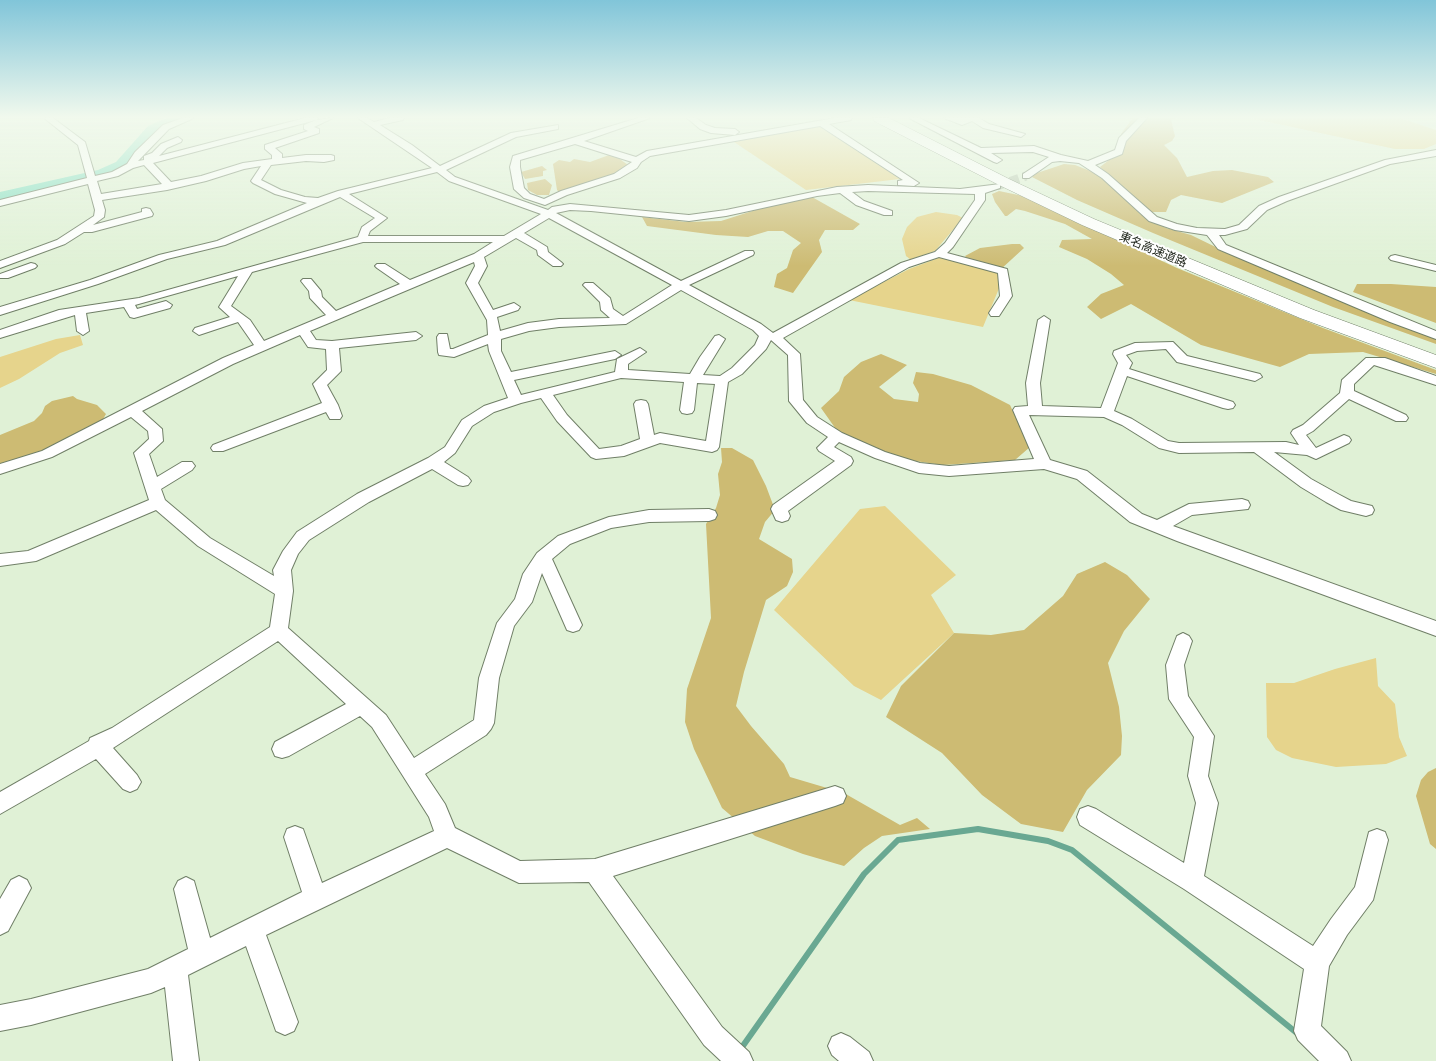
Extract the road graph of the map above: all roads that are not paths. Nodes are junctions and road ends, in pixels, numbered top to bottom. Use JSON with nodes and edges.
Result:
{"nodes":[{"id":1,"x":88,"y":168,"type":"edge"},
{"id":2,"x":127,"y":168,"type":"edge"},
{"id":3,"x":152,"y":168,"type":"edge"},
{"id":4,"x":237,"y":168,"type":"edge"},
{"id":5,"x":268,"y":168,"type":"edge"},
{"id":6,"x":443,"y":168,"type":"edge"},
{"id":7,"x":515,"y":168,"type":"edge"},
{"id":8,"x":631,"y":168,"type":"edge"},
{"id":9,"x":890,"y":168,"type":"edge"},
{"id":10,"x":976,"y":168,"type":"edge"},
{"id":11,"x":994,"y":168,"type":"edge"},
{"id":12,"x":1039,"y":168,"type":"edge"},
{"id":13,"x":1094,"y":168,"type":"edge"},
{"id":14,"x":1372,"y":168,"type":"edge"},
{"id":15,"x":440,"y":169,"type":"junction"},
{"id":16,"x":1026,"y":176,"type":"tunnel mouth"},
{"id":17,"x":91,"y":180,"type":"junction"},
{"id":18,"x":167,"y":186,"type":"junction"},
{"id":19,"x":997,"y":186,"type":"tunnel mouth"},
{"id":20,"x":868,"y":188,"type":"junction"},
{"id":21,"x":519,"y":189,"type":"junction"},
{"id":22,"x":843,"y":190,"type":"junction"},
{"id":23,"x":980,"y":191,"type":"junction"},
{"id":24,"x":341,"y":193,"type":"junction"},
{"id":25,"x":493,"y":194,"type":"junction"},
{"id":26,"x":97,"y":198,"type":"junction"},
{"id":27,"x":319,"y":201,"type":"junction"},
{"id":28,"x":0,"y":203,"type":"edge"},
{"id":29,"x":552,"y":208,"type":"junction"},
{"id":30,"x":146,"y":212,"type":"dead end"},
{"id":31,"x":888,"y":213,"type":"dead end"},
{"id":32,"x":88,"y":230,"type":"dead end"},
{"id":33,"x":1211,"y":232,"type":"junction"},
{"id":34,"x":511,"y":236,"type":"junction"},
{"id":35,"x":363,"y":239,"type":"junction"},
{"id":36,"x":749,"y":253,"type":"dead end"},
{"id":37,"x":939,"y":254,"type":"junction"},
{"id":38,"x":478,"y":256,"type":"junction"},
{"id":39,"x":1395,"y":258,"type":"dead end"},
{"id":40,"x":40,"y":262,"type":"dead end"},
{"id":41,"x":557,"y":264,"type":"dead end"},
{"id":42,"x":380,"y":266,"type":"dead end"},
{"id":43,"x":1436,"y":268,"type":"edge"},
{"id":44,"x":247,"y":271,"type":"junction"},
{"id":45,"x":3,"y":275,"type":"edge"},
{"id":46,"x":307,"y":281,"type":"dead end"},
{"id":47,"x":589,"y":284,"type":"dead end"},
{"id":48,"x":410,"y":285,"type":"junction"},
{"id":49,"x":681,"y":285,"type":"junction"},
{"id":50,"x":128,"y":303,"type":"junction"},
{"id":51,"x":166,"y":305,"type":"dead end"},
{"id":52,"x":514,"y":307,"type":"dead end"},
{"id":53,"x":80,"y":310,"type":"junction"},
{"id":54,"x":0,"y":311,"type":"edge"},
{"id":55,"x":994,"y":312,"type":"dead end"},
{"id":56,"x":490,"y":315,"type":"junction"},
{"id":57,"x":335,"y":316,"type":"junction"},
{"id":58,"x":239,"y":318,"type":"junction"},
{"id":59,"x":1044,"y":320,"type":"dead end"},
{"id":60,"x":622,"y":321,"type":"junction"},
{"id":61,"x":303,"y":330,"type":"junction"},
{"id":62,"x":83,"y":331,"type":"dead end"},
{"id":63,"x":199,"y":331,"type":"dead end"},
{"id":64,"x":0,"y":334,"type":"edge"},
{"id":65,"x":1436,"y":335,"type":"edge"},
{"id":66,"x":416,"y":336,"type":"dead end"},
{"id":67,"x":770,"y":336,"type":"junction"},
{"id":68,"x":443,"y":337,"type":"dead end"},
{"id":69,"x":494,"y":337,"type":"junction"},
{"id":70,"x":719,"y":339,"type":"dead end"},
{"id":71,"x":332,"y":345,"type":"junction"},
{"id":72,"x":262,"y":347,"type":"junction"},
{"id":73,"x":1436,"y":351,"type":"edge"},
{"id":74,"x":640,"y":352,"type":"dead end"},
{"id":75,"x":615,"y":355,"type":"dead end"},
{"id":76,"x":1436,"y":362,"type":"edge"},
{"id":77,"x":1122,"y":371,"type":"junction"},
{"id":78,"x":621,"y":374,"type":"junction"},
{"id":79,"x":506,"y":377,"type":"junction"},
{"id":80,"x":1255,"y":377,"type":"dead end"},
{"id":81,"x":693,"y":378,"type":"junction"},
{"id":82,"x":722,"y":380,"type":"junction"},
{"id":83,"x":1436,"y":381,"type":"edge"},
{"id":84,"x":545,"y":393,"type":"junction"},
{"id":85,"x":1347,"y":393,"type":"junction"},
{"id":86,"x":516,"y":400,"type":"junction"},
{"id":87,"x":642,"y":404,"type":"dead end"},
{"id":88,"x":1228,"y":405,"type":"dead end"},
{"id":89,"x":687,"y":410,"type":"dead end"},
{"id":90,"x":1035,"y":410,"type":"junction"},
{"id":91,"x":133,"y":411,"type":"junction"},
{"id":92,"x":1106,"y":413,"type":"junction"},
{"id":93,"x":1401,"y":418,"type":"dead end"},
{"id":94,"x":837,"y":436,"type":"junction"},
{"id":95,"x":1344,"y":440,"type":"dead end"},
{"id":96,"x":648,"y":441,"type":"junction"},
{"id":97,"x":1257,"y":446,"type":"junction"},
{"id":98,"x":218,"y":448,"type":"dead end"},
{"id":99,"x":1309,"y":450,"type":"junction"},
{"id":100,"x":432,"y":462,"type":"junction"},
{"id":101,"x":1044,"y":464,"type":"junction"},
{"id":102,"x":187,"y":466,"type":"dead end"},
{"id":103,"x":0,"y":469,"type":"edge"},
{"id":104,"x":462,"y":481,"type":"dead end"},
{"id":105,"x":153,"y":487,"type":"junction"},
{"id":106,"x":158,"y":502,"type":"junction"},
{"id":107,"x":1242,"y":505,"type":"dead end"},
{"id":108,"x":1366,"y":510,"type":"dead end"},
{"id":109,"x":709,"y":515,"type":"dead end"},
{"id":110,"x":782,"y":516,"type":"dead end"},
{"id":111,"x":1158,"y":527,"type":"junction"},
{"id":112,"x":543,"y":557,"type":"junction"},
{"id":113,"x":0,"y":560,"type":"edge"},
{"id":114,"x":284,"y":591,"type":"junction"},
{"id":115,"x":573,"y":625,"type":"dead end"},
{"id":116,"x":1436,"y":629,"type":"edge"},
{"id":117,"x":279,"y":631,"type":"junction"},
{"id":118,"x":1183,"y":641,"type":"dead end"},
{"id":119,"x":361,"y":706,"type":"junction"},
{"id":120,"x":97,"y":746,"type":"junction"},
{"id":121,"x":282,"y":749,"type":"dead end"},
{"id":122,"x":411,"y":771,"type":"junction"},
{"id":123,"x":130,"y":782,"type":"dead end"},
{"id":124,"x":835,"y":796,"type":"dead end"},
{"id":125,"x":0,"y":804,"type":"edge"},
{"id":126,"x":1088,"y":817,"type":"dead end"},
{"id":127,"x":447,"y":836,"type":"junction"},
{"id":128,"x":295,"y":837,"type":"dead end"},
{"id":129,"x":1378,"y":840,"type":"dead end"},
{"id":130,"x":594,"y":870,"type":"junction"},
{"id":131,"x":1192,"y":881,"type":"junction"},
{"id":132,"x":19,"y":888,"type":"dead end"},
{"id":133,"x":186,"y":889,"type":"dead end"},
{"id":134,"x":315,"y":898,"type":"junction"},
{"id":135,"x":0,"y":923,"type":"edge"},
{"id":136,"x":252,"y":930,"type":"junction"},
{"id":137,"x":202,"y":956,"type":"junction"},
{"id":138,"x":1317,"y":963,"type":"junction"},
{"id":139,"x":175,"y":969,"type":"junction"},
{"id":140,"x":0,"y":1018,"type":"edge"},
{"id":141,"x":285,"y":1022,"type":"dead end"},
{"id":142,"x":732,"y":1054,"type":"edge"},
{"id":143,"x":186,"y":1061,"type":"edge"},
{"id":144,"x":1338,"y":1061,"type":"edge"}],
"edges":[{"from":1,"to":17,"type":"street"},
{"from":2,"to":17,"type":"street"},
{"from":3,"to":18,"type":"street"},
{"from":4,"to":18,"type":"street"},
{"from":5,"to":27,"type":"street"},
{"from":6,"to":15,"type":"street"},
{"from":7,"to":21,"type":"street"},
{"from":8,"to":29,"type":"street"},
{"from":9,"to":20,"type":"street"},
{"from":10,"to":76,"type":"highway","name":"東名高速道路"},
{"from":11,"to":73,"type":"highway","name":"東名高速道路"},
{"from":12,"to":16,"type":"street"},
{"from":13,"to":33,"type":"street"},
{"from":14,"to":33,"type":"street"},
{"from":15,"to":24,"type":"street"},
{"from":15,"to":25,"type":"street"},
{"from":17,"to":26,"type":"street"},
{"from":17,"to":28,"type":"street"},
{"from":18,"to":26,"type":"street"},
{"from":19,"to":23,"type":"street"},
{"from":20,"to":22,"type":"street"},
{"from":20,"to":23,"type":"street"},
{"from":21,"to":25,"type":"street"},
{"from":21,"to":29,"type":"street"},
{"from":22,"to":29,"type":"street"},
{"from":22,"to":31,"type":"street"},
{"from":23,"to":37,"type":"street"},
{"from":24,"to":27,"type":"street"},
{"from":24,"to":35,"type":"street"},
{"from":25,"to":29,"type":"street"},
{"from":26,"to":45,"type":"street"},
{"from":27,"to":54,"type":"street"},
{"from":29,"to":34,"type":"street"},
{"from":29,"to":49,"type":"street"},
{"from":30,"to":32,"type":"street"},
{"from":33,"to":65,"type":"street"},
{"from":34,"to":35,"type":"street"},
{"from":34,"to":38,"type":"street"},
{"from":34,"to":41,"type":"street"},
{"from":35,"to":44,"type":"street"},
{"from":36,"to":49,"type":"street"},
{"from":37,"to":55,"type":"street"},
{"from":37,"to":67,"type":"street"},
{"from":38,"to":48,"type":"street"},
{"from":38,"to":56,"type":"street"},
{"from":39,"to":43,"type":"street"},
{"from":40,"to":45,"type":"street"},
{"from":42,"to":48,"type":"street"},
{"from":44,"to":50,"type":"street"},
{"from":44,"to":58,"type":"street"},
{"from":46,"to":57,"type":"street"},
{"from":47,"to":60,"type":"street"},
{"from":48,"to":57,"type":"street"},
{"from":49,"to":60,"type":"street"},
{"from":49,"to":67,"type":"street"},
{"from":50,"to":51,"type":"street"},
{"from":50,"to":53,"type":"street"},
{"from":52,"to":56,"type":"street"},
{"from":53,"to":62,"type":"street"},
{"from":53,"to":64,"type":"street"},
{"from":56,"to":69,"type":"street"},
{"from":57,"to":61,"type":"street"},
{"from":58,"to":63,"type":"street"},
{"from":58,"to":72,"type":"street"},
{"from":59,"to":90,"type":"street"},
{"from":60,"to":69,"type":"street"},
{"from":61,"to":71,"type":"street"},
{"from":61,"to":72,"type":"street"},
{"from":66,"to":71,"type":"street"},
{"from":67,"to":82,"type":"street"},
{"from":67,"to":94,"type":"street"},
{"from":68,"to":69,"type":"street"},
{"from":69,"to":79,"type":"street"},
{"from":70,"to":81,"type":"street"},
{"from":71,"to":98,"type":"street"},
{"from":72,"to":91,"type":"street"},
{"from":74,"to":78,"type":"street"},
{"from":75,"to":79,"type":"street"},
{"from":77,"to":80,"type":"street"},
{"from":77,"to":88,"type":"street"},
{"from":77,"to":92,"type":"street"},
{"from":78,"to":81,"type":"street"},
{"from":78,"to":84,"type":"street"},
{"from":79,"to":86,"type":"street"},
{"from":81,"to":82,"type":"street"},
{"from":81,"to":89,"type":"street"},
{"from":82,"to":96,"type":"street"},
{"from":83,"to":85,"type":"street"},
{"from":84,"to":86,"type":"street"},
{"from":84,"to":96,"type":"street"},
{"from":85,"to":93,"type":"street"},
{"from":85,"to":99,"type":"street"},
{"from":86,"to":100,"type":"street"},
{"from":87,"to":96,"type":"street"},
{"from":90,"to":92,"type":"street"},
{"from":90,"to":101,"type":"street"},
{"from":91,"to":103,"type":"street"},
{"from":91,"to":105,"type":"street"},
{"from":92,"to":97,"type":"street"},
{"from":94,"to":101,"type":"street"},
{"from":94,"to":110,"type":"street"},
{"from":95,"to":99,"type":"street"},
{"from":97,"to":99,"type":"street"},
{"from":97,"to":108,"type":"street"},
{"from":100,"to":104,"type":"street"},
{"from":100,"to":114,"type":"street"},
{"from":101,"to":111,"type":"street"},
{"from":102,"to":105,"type":"street"},
{"from":105,"to":106,"type":"street"},
{"from":106,"to":113,"type":"street"},
{"from":106,"to":114,"type":"street"},
{"from":107,"to":111,"type":"street"},
{"from":109,"to":112,"type":"street"},
{"from":111,"to":116,"type":"street"},
{"from":112,"to":115,"type":"street"},
{"from":112,"to":122,"type":"street"},
{"from":114,"to":117,"type":"street"},
{"from":117,"to":119,"type":"street"},
{"from":117,"to":120,"type":"street"},
{"from":118,"to":131,"type":"street"},
{"from":119,"to":121,"type":"street"},
{"from":119,"to":122,"type":"street"},
{"from":120,"to":123,"type":"street"},
{"from":120,"to":125,"type":"street"},
{"from":122,"to":127,"type":"street"},
{"from":124,"to":130,"type":"street"},
{"from":126,"to":131,"type":"street"},
{"from":127,"to":130,"type":"street"},
{"from":127,"to":134,"type":"street"},
{"from":128,"to":134,"type":"street"},
{"from":129,"to":138,"type":"street"},
{"from":130,"to":142,"type":"street"},
{"from":131,"to":138,"type":"street"},
{"from":132,"to":135,"type":"street"},
{"from":133,"to":137,"type":"street"},
{"from":134,"to":136,"type":"street"},
{"from":136,"to":137,"type":"street"},
{"from":136,"to":141,"type":"street"},
{"from":137,"to":139,"type":"street"},
{"from":138,"to":144,"type":"street"},
{"from":139,"to":140,"type":"street"},
{"from":139,"to":143,"type":"street"}]}
